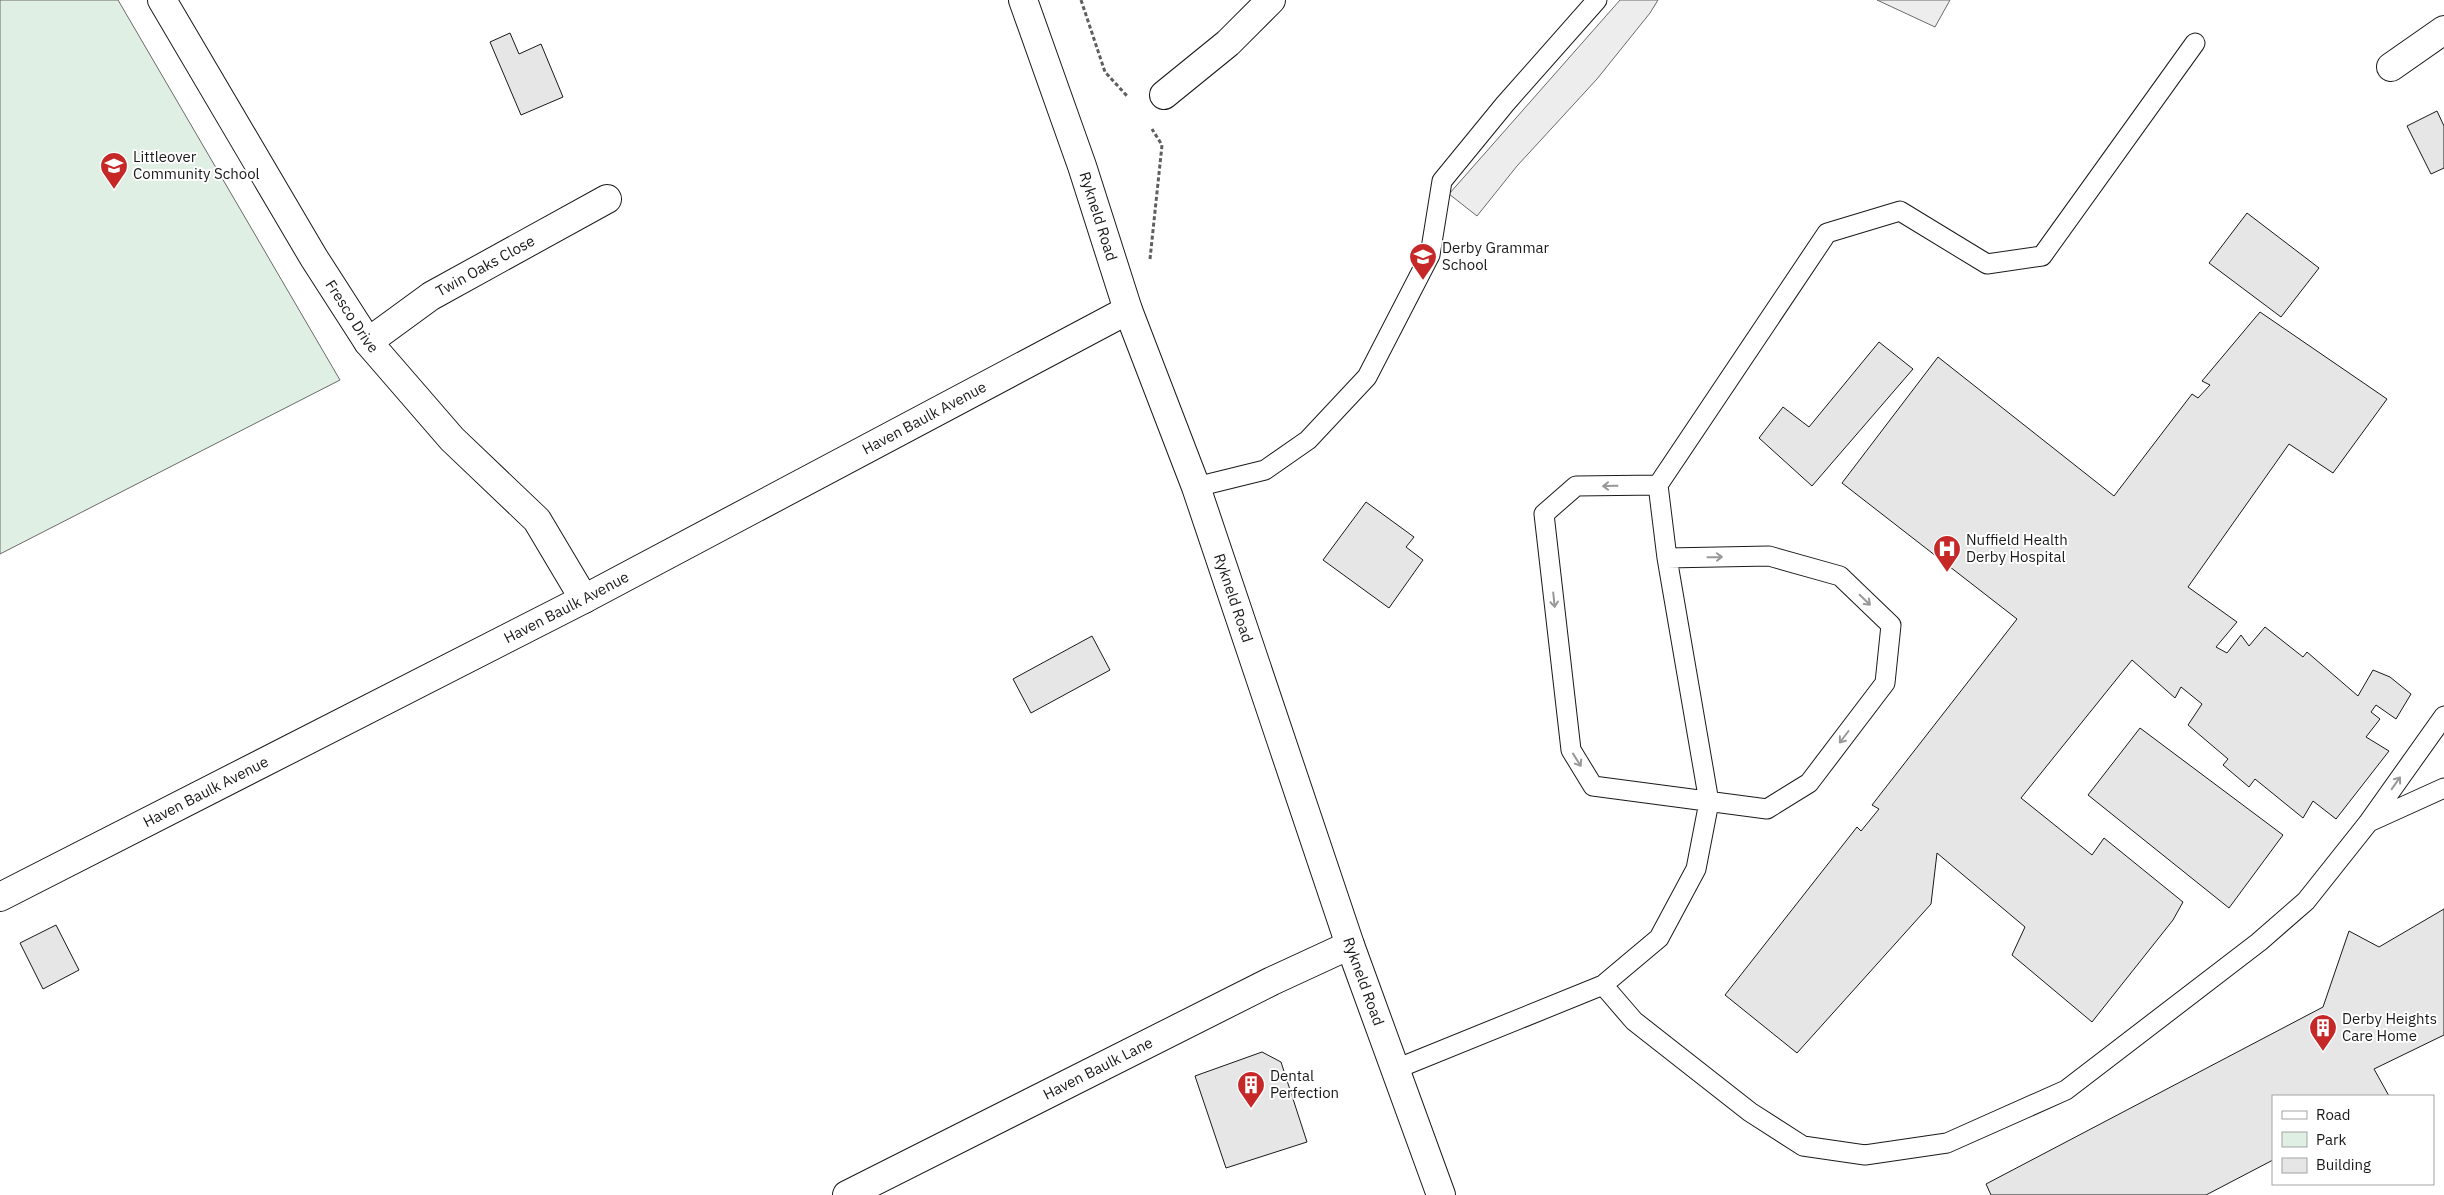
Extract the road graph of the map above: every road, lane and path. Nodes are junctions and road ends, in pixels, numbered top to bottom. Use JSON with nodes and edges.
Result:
{"nodes":[{"id":1,"x":162,"y":0,"type":"edge"},
{"id":2,"x":1023,"y":0,"type":"edge"},
{"id":3,"x":1081,"y":0,"type":"edge"},
{"id":4,"x":1271,"y":0,"type":"edge"},
{"id":5,"x":1597,"y":0,"type":"edge"},
{"id":6,"x":2444,"y":30,"type":"edge"},
{"id":7,"x":2195,"y":43,"type":"dead end"},
{"id":8,"x":2391,"y":67,"type":"dead end"},
{"id":9,"x":1164,"y":95,"type":"joint"},
{"id":10,"x":1143,"y":113,"type":"junction"},
{"id":11,"x":607,"y":199,"type":"dead end"},
{"id":12,"x":1128,"y":310,"type":"junction"},
{"id":13,"x":368,"y":342,"type":"junction"},
{"id":14,"x":1658,"y":485,"type":"junction"},
{"id":15,"x":1196,"y":487,"type":"junction"},
{"id":16,"x":1666,"y":558,"type":"junction"},
{"id":17,"x":584,"y":599,"type":"junction"},
{"id":18,"x":2444,"y":716,"type":"edge"},
{"id":19,"x":2444,"y":788,"type":"edge"},
{"id":20,"x":1709,"y":802,"type":"junction"},
{"id":21,"x":2368,"y":823,"type":"junction"},
{"id":22,"x":0,"y":897,"type":"edge"},
{"id":23,"x":1350,"y":945,"type":"junction"},
{"id":24,"x":1603,"y":985,"type":"junction"},
{"id":25,"x":1396,"y":1069,"type":"junction"},
{"id":26,"x":847,"y":1195,"type":"edge"},
{"id":27,"x":1441,"y":1195,"type":"edge"}],
"edges":[{"from":1,"to":13,"type":"street","name":"Fresco Drive"},
{"from":2,"to":12,"type":"street","name":"Rykneld Road"},
{"from":3,"to":10,"type":"path"},
{"from":4,"to":9,"type":"street"},
{"from":5,"to":15,"type":"lane"},
{"from":6,"to":8,"type":"street"},
{"from":7,"to":14,"type":"lane"},
{"from":9,"to":10,"type":"path"},
{"from":10,"to":12,"type":"path"},
{"from":11,"to":13,"type":"street","name":"Twin Oaks Close"},
{"from":12,"to":15,"type":"street","name":"Rykneld Road"},
{"from":12,"to":17,"type":"street","name":"Haven Baulk Avenue"},
{"from":13,"to":17,"type":"street","name":"Fresco Drive"},
{"from":14,"to":16,"type":"lane"},
{"from":14,"to":20,"type":"lane","one_way":true},
{"from":15,"to":23,"type":"street","name":"Rykneld Road"},
{"from":16,"to":20,"type":"lane"},
{"from":16,"to":20,"type":"lane","one_way":true},
{"from":17,"to":22,"type":"street","name":"Haven Baulk Avenue"},
{"from":21,"to":18,"type":"lane","one_way":true},
{"from":19,"to":21,"type":"lane"},
{"from":20,"to":24,"type":"lane"},
{"from":21,"to":24,"type":"lane"},
{"from":23,"to":25,"type":"street","name":"Rykneld Road"},
{"from":23,"to":26,"type":"street","name":"Haven Baulk Lane"},
{"from":24,"to":25,"type":"lane"},
{"from":25,"to":27,"type":"street","name":"Rykneld Road"}]}
